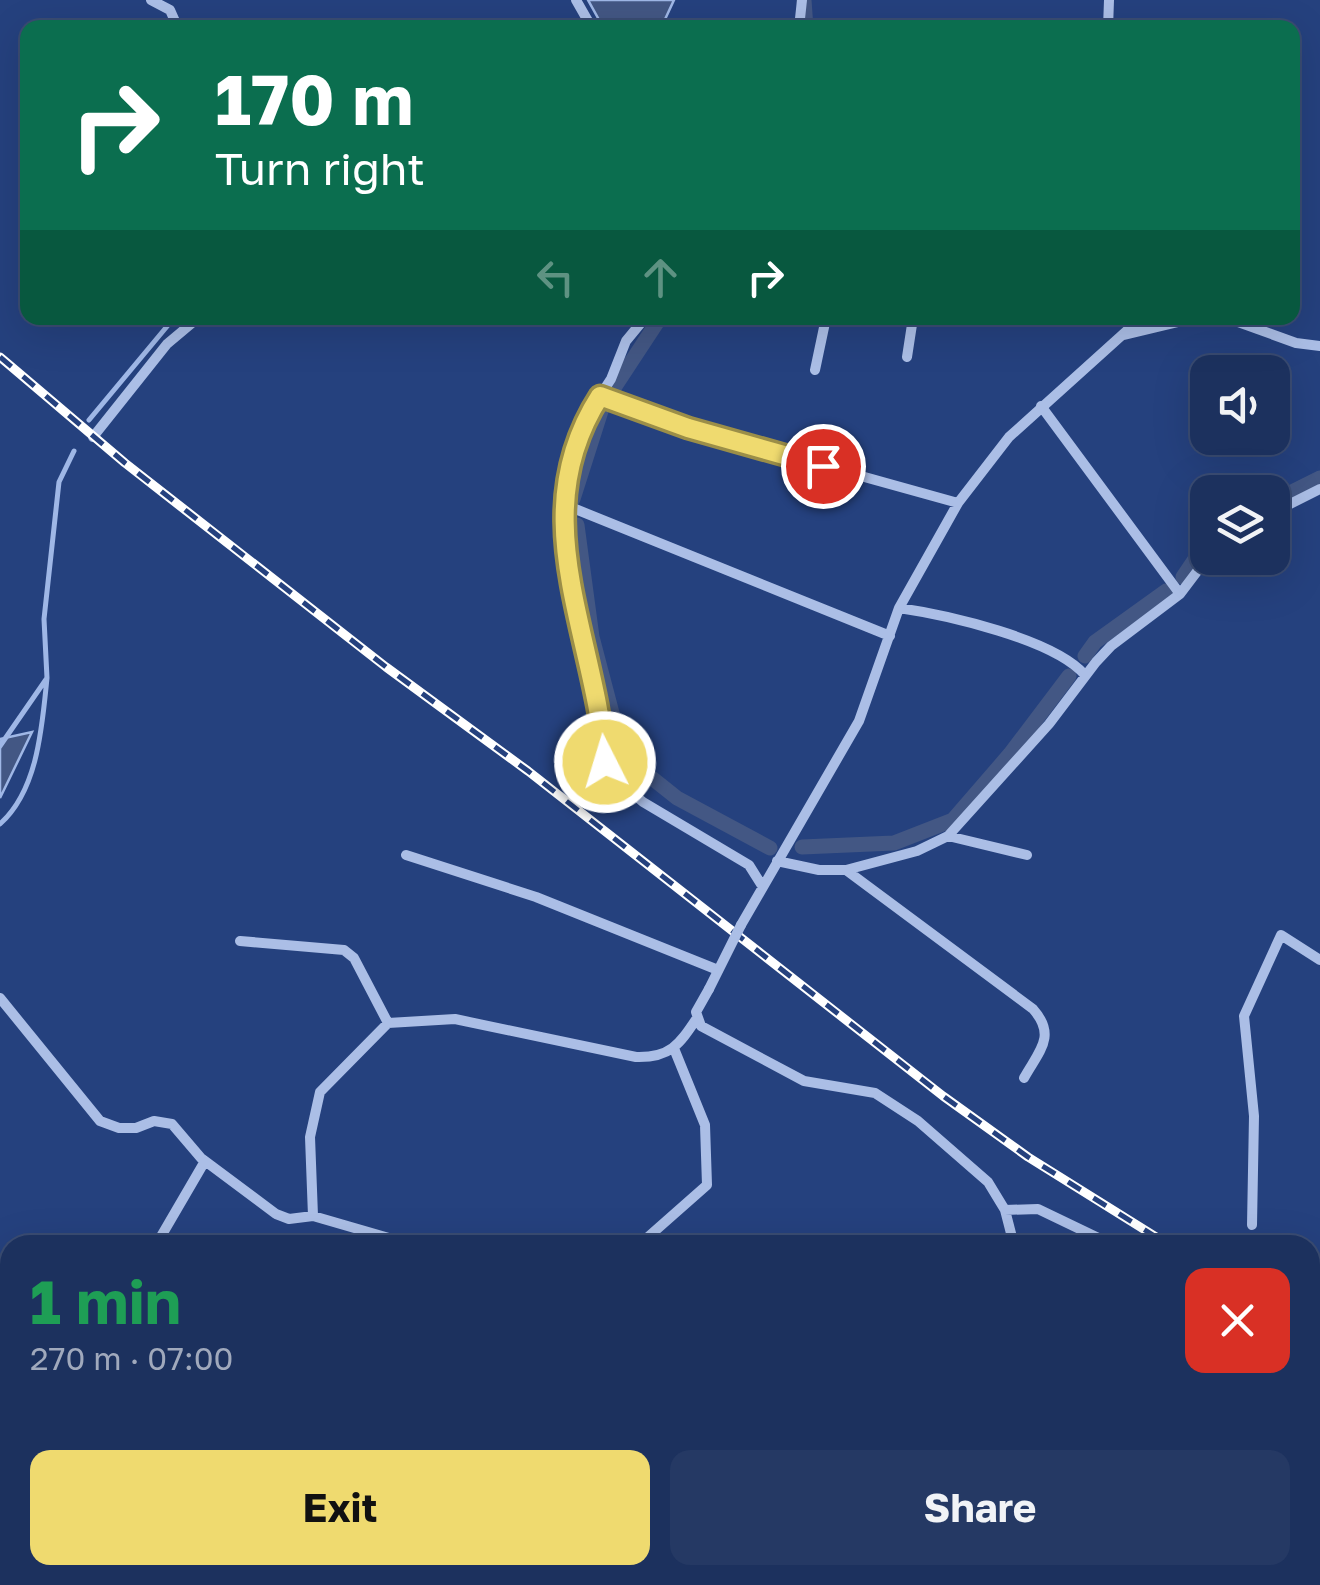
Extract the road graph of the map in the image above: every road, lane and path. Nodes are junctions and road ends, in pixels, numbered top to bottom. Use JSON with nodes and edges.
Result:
{"nodes":[{"id":1,"x":151,"y":0,"type":"edge"},
{"id":2,"x":174,"y":20,"type":"edge"},
{"id":3,"x":189,"y":325,"type":"edge"},
{"id":4,"x":639,"y":325,"type":"edge"},
{"id":5,"x":825,"y":325,"type":"edge"},
{"id":6,"x":911,"y":325,"type":"edge"},
{"id":7,"x":1134,"y":325,"type":"edge"},
{"id":8,"x":1166,"y":325,"type":"edge"},
{"id":9,"x":1246,"y":325,"type":"edge"},
{"id":10,"x":1123,"y":335,"type":"junction"},
{"id":11,"x":1320,"y":346,"type":"edge"},
{"id":12,"x":907,"y":357,"type":"dead end"},
{"id":13,"x":815,"y":370,"type":"dead end"},
{"id":14,"x":600,"y":396,"type":"junction"},
{"id":15,"x":1042,"y":406,"type":"junction"},
{"id":16,"x":94,"y":437,"type":"dead end"},
{"id":17,"x":1320,"y":489,"type":"edge"},
{"id":18,"x":1290,"y":503,"type":"edge"},
{"id":19,"x":563,"y":504,"type":"junction"},
{"id":20,"x":958,"y":504,"type":"junction"},
{"id":21,"x":1194,"y":575,"type":"edge"},
{"id":22,"x":1180,"y":594,"type":"junction"},
{"id":23,"x":900,"y":608,"type":"junction"},
{"id":24,"x":890,"y":636,"type":"junction"},
{"id":25,"x":1085,"y":675,"type":"junction"},
{"id":26,"x":948,"y":836,"type":"junction"},
{"id":27,"x":406,"y":855,"type":"dead end"},
{"id":28,"x":1026,"y":855,"type":"dead end"},
{"id":29,"x":777,"y":860,"type":"junction"},
{"id":30,"x":846,"y":870,"type":"junction"},
{"id":31,"x":762,"y":884,"type":"junction"},
{"id":32,"x":240,"y":942,"type":"dead end"},
{"id":33,"x":1320,"y":960,"type":"edge"},
{"id":34,"x":718,"y":970,"type":"junction"},
{"id":35,"x":0,"y":998,"type":"edge"},
{"id":36,"x":697,"y":1018,"type":"junction"},
{"id":37,"x":388,"y":1023,"type":"junction"},
{"id":38,"x":675,"y":1051,"type":"junction"},
{"id":39,"x":1024,"y":1078,"type":"dead end"},
{"id":40,"x":205,"y":1161,"type":"junction"},
{"id":41,"x":1004,"y":1210,"type":"junction"},
{"id":42,"x":313,"y":1216,"type":"junction"},
{"id":43,"x":1252,"y":1225,"type":"dead end"},
{"id":44,"x":162,"y":1235,"type":"edge"},
{"id":45,"x":379,"y":1235,"type":"edge"},
{"id":46,"x":650,"y":1235,"type":"edge"},
{"id":47,"x":1011,"y":1235,"type":"edge"},
{"id":48,"x":1092,"y":1235,"type":"edge"}],
"edges":[{"from":1,"to":2,"type":"street"},
{"from":3,"to":16,"type":"street"},
{"from":4,"to":14,"type":"street"},
{"from":5,"to":13,"type":"street"},
{"from":6,"to":12,"type":"street"},
{"from":7,"to":10,"type":"street"},
{"from":8,"to":10,"type":"street"},
{"from":9,"to":11,"type":"street"},
{"from":10,"to":15,"type":"street"},
{"from":14,"to":19,"type":"street"},
{"from":14,"to":20,"type":"street"},
{"from":15,"to":20,"type":"street"},
{"from":15,"to":22,"type":"street"},
{"from":17,"to":18,"type":"street"},
{"from":19,"to":24,"type":"street"},
{"from":19,"to":31,"type":"street"},
{"from":20,"to":23,"type":"street"},
{"from":21,"to":22,"type":"street"},
{"from":22,"to":25,"type":"street"},
{"from":23,"to":24,"type":"street"},
{"from":23,"to":25,"type":"street"},
{"from":24,"to":29,"type":"street"},
{"from":25,"to":26,"type":"street"},
{"from":26,"to":28,"type":"street"},
{"from":26,"to":30,"type":"street"},
{"from":27,"to":34,"type":"street"},
{"from":29,"to":30,"type":"street"},
{"from":29,"to":31,"type":"street"},
{"from":30,"to":39,"type":"street"},
{"from":31,"to":34,"type":"street","bridge":true},
{"from":32,"to":37,"type":"street"},
{"from":33,"to":43,"type":"street"},
{"from":34,"to":36,"type":"street","bridge":true},
{"from":35,"to":40,"type":"street"},
{"from":36,"to":38,"type":"street"},
{"from":36,"to":41,"type":"street"},
{"from":37,"to":38,"type":"street"},
{"from":37,"to":42,"type":"street"},
{"from":38,"to":46,"type":"street"},
{"from":40,"to":42,"type":"street"},
{"from":40,"to":44,"type":"street"},
{"from":41,"to":47,"type":"street"},
{"from":41,"to":48,"type":"street"},
{"from":42,"to":45,"type":"street"}]}
